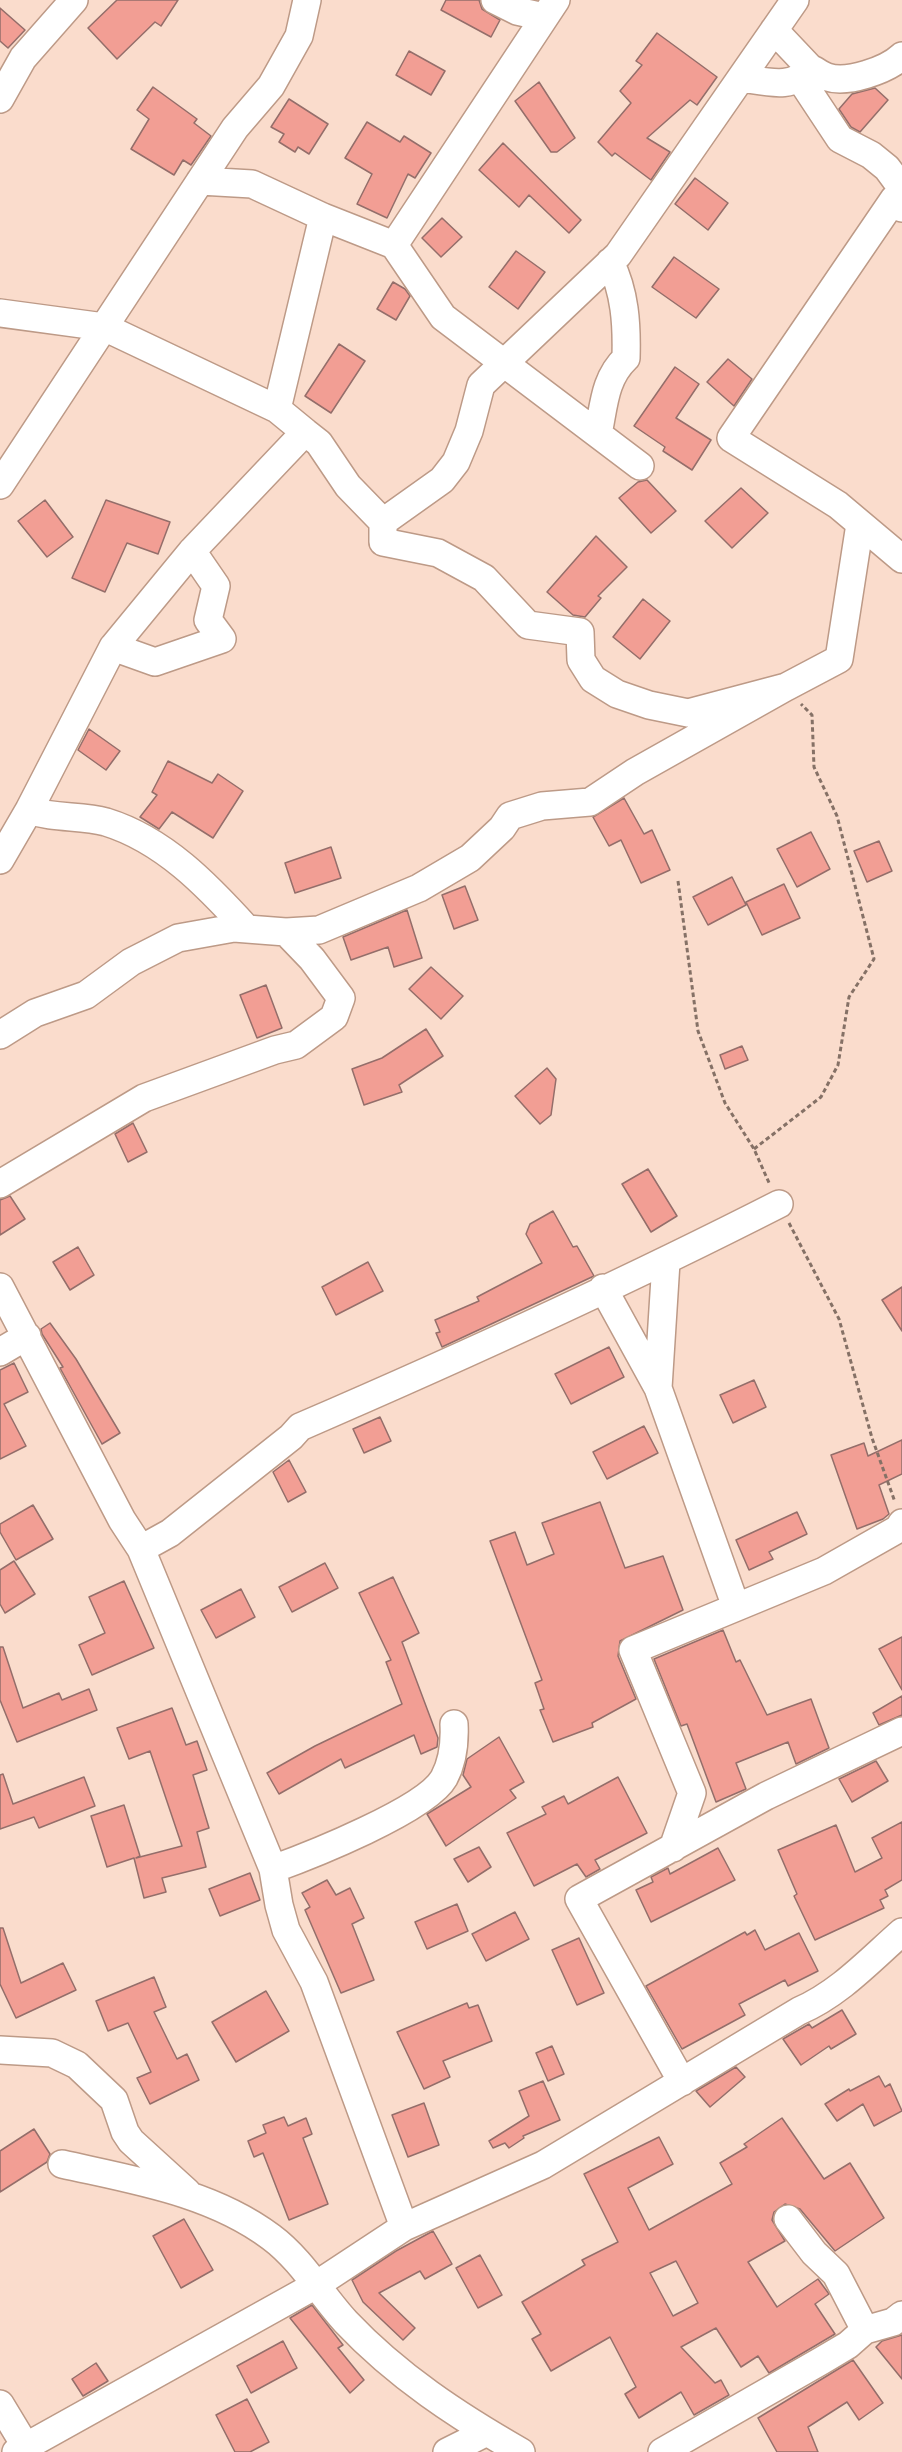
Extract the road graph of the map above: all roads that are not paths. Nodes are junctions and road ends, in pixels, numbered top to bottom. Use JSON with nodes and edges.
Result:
{"nodes":[{"id":1,"x":74,"y":0,"type":"edge"},
{"id":2,"x":307,"y":0,"type":"edge"},
{"id":3,"x":495,"y":0,"type":"edge"},
{"id":4,"x":795,"y":0,"type":"edge"},
{"id":5,"x":550,"y":8,"type":"edge"},
{"id":6,"x":774,"y":30,"type":"junction"},
{"id":7,"x":902,"y":56,"type":"edge"},
{"id":8,"x":804,"y":72,"type":"junction"},
{"id":9,"x":741,"y":78,"type":"junction"},
{"id":10,"x":0,"y":99,"type":"edge"},
{"id":11,"x":200,"y":181,"type":"junction"},
{"id":12,"x":900,"y":195,"type":"edge"},
{"id":13,"x":322,"y":217,"type":"junction"},
{"id":14,"x":394,"y":245,"type":"junction"},
{"id":15,"x":610,"y":262,"type":"junction"},
{"id":16,"x":0,"y":313,"type":"edge"},
{"id":17,"x":104,"y":327,"type":"junction"},
{"id":18,"x":504,"y":363,"type":"junction"},
{"id":19,"x":277,"y":409,"type":"junction"},
{"id":20,"x":305,"y":432,"type":"junction"},
{"id":21,"x":598,"y":434,"type":"junction"},
{"id":22,"x":640,"y":466,"type":"dead end"},
{"id":23,"x":0,"y":485,"type":"edge"},
{"id":24,"x":383,"y":522,"type":"junction"},
{"id":25,"x":860,"y":524,"type":"junction"},
{"id":26,"x":192,"y":551,"type":"junction"},
{"id":27,"x":902,"y":559,"type":"edge"},
{"id":28,"x":113,"y":648,"type":"junction"},
{"id":29,"x":786,"y":687,"type":"junction"},
{"id":30,"x":29,"y":810,"type":"junction"},
{"id":31,"x":0,"y":860,"type":"edge"},
{"id":32,"x":247,"y":929,"type":"junction"},
{"id":33,"x":286,"y":932,"type":"junction"},
{"id":34,"x":35,"y":1013,"type":"junction"},
{"id":35,"x":0,"y":1014,"type":"edge"},
{"id":36,"x":0,"y":1035,"type":"edge"},
{"id":37,"x":0,"y":1184,"type":"edge"},
{"id":38,"x":779,"y":1204,"type":"road end"},
{"id":39,"x":666,"y":1262,"type":"junction"},
{"id":40,"x":0,"y":1287,"type":"edge"},
{"id":41,"x":603,"y":1288,"type":"junction"},
{"id":42,"x":27,"y":1336,"type":"junction"},
{"id":43,"x":0,"y":1352,"type":"edge"},
{"id":44,"x":658,"y":1388,"type":"junction"},
{"id":45,"x":900,"y":1516,"type":"edge"},
{"id":46,"x":141,"y":1549,"type":"junction"},
{"id":47,"x":736,"y":1607,"type":"junction"},
{"id":48,"x":454,"y":1724,"type":"dead end"},
{"id":49,"x":902,"y":1731,"type":"edge"},
{"id":50,"x":673,"y":1848,"type":"junction"},
{"id":51,"x":273,"y":1869,"type":"junction"},
{"id":52,"x":902,"y":1932,"type":"edge"},
{"id":53,"x":0,"y":2050,"type":"edge"},
{"id":54,"x":682,"y":2082,"type":"junction"},
{"id":55,"x":62,"y":2164,"type":"dead end"},
{"id":56,"x":190,"y":2195,"type":"junction"},
{"id":57,"x":788,"y":2219,"type":"dead end"},
{"id":58,"x":405,"y":2227,"type":"junction"},
{"id":59,"x":316,"y":2285,"type":"junction"},
{"id":60,"x":902,"y":2315,"type":"edge"},
{"id":61,"x":865,"y":2330,"type":"junction"},
{"id":62,"x":0,"y":2404,"type":"edge"},
{"id":63,"x":487,"y":2432,"type":"junction"},
{"id":64,"x":21,"y":2450,"type":"edge"},
{"id":65,"x":447,"y":2452,"type":"edge"},
{"id":66,"x":521,"y":2452,"type":"edge"},
{"id":67,"x":662,"y":2452,"type":"edge"}],
"edges":[{"from":1,"to":10,"type":"street"},
{"from":2,"to":11,"type":"street"},
{"from":3,"to":5,"type":"street"},
{"from":4,"to":6,"type":"street"},
{"from":5,"to":14,"type":"street"},
{"from":6,"to":8,"type":"street"},
{"from":6,"to":9,"type":"street"},
{"from":7,"to":8,"type":"street"},
{"from":8,"to":9,"type":"street"},
{"from":8,"to":12,"type":"street"},
{"from":9,"to":15,"type":"street"},
{"from":11,"to":13,"type":"street"},
{"from":11,"to":17,"type":"street"},
{"from":12,"to":25,"type":"street"},
{"from":13,"to":14,"type":"street"},
{"from":13,"to":19,"type":"street"},
{"from":14,"to":18,"type":"street"},
{"from":15,"to":18,"type":"street"},
{"from":15,"to":21,"type":"street"},
{"from":16,"to":17,"type":"street"},
{"from":17,"to":19,"type":"street"},
{"from":17,"to":23,"type":"street"},
{"from":18,"to":21,"type":"street"},
{"from":18,"to":24,"type":"street"},
{"from":19,"to":20,"type":"street"},
{"from":20,"to":24,"type":"street"},
{"from":20,"to":26,"type":"street"},
{"from":21,"to":22,"type":"street"},
{"from":24,"to":29,"type":"street"},
{"from":25,"to":27,"type":"street"},
{"from":25,"to":29,"type":"street"},
{"from":26,"to":28,"type":"street"},
{"from":26,"to":28,"type":"street"},
{"from":28,"to":30,"type":"street"},
{"from":29,"to":33,"type":"street"},
{"from":30,"to":31,"type":"street"},
{"from":30,"to":32,"type":"street"},
{"from":32,"to":33,"type":"street"},
{"from":32,"to":34,"type":"street"},
{"from":33,"to":37,"type":"street"},
{"from":34,"to":35,"type":"street"},
{"from":34,"to":36,"type":"street"},
{"from":38,"to":39,"type":"street"},
{"from":39,"to":41,"type":"street"},
{"from":39,"to":44,"type":"street"},
{"from":40,"to":42,"type":"street"},
{"from":41,"to":44,"type":"street"},
{"from":41,"to":46,"type":"street"},
{"from":42,"to":43,"type":"street"},
{"from":42,"to":46,"type":"street"},
{"from":44,"to":47,"type":"street"},
{"from":45,"to":47,"type":"street"},
{"from":46,"to":51,"type":"street"},
{"from":47,"to":50,"type":"street"},
{"from":48,"to":51,"type":"street"},
{"from":49,"to":50,"type":"street"},
{"from":50,"to":54,"type":"street"},
{"from":51,"to":58,"type":"street"},
{"from":52,"to":54,"type":"street"},
{"from":53,"to":56,"type":"street"},
{"from":54,"to":58,"type":"street"},
{"from":55,"to":56,"type":"street"},
{"from":56,"to":59,"type":"street"},
{"from":57,"to":61,"type":"street"},
{"from":58,"to":59,"type":"street"},
{"from":59,"to":63,"type":"street"},
{"from":59,"to":64,"type":"street"},
{"from":60,"to":61,"type":"street"},
{"from":61,"to":67,"type":"street"},
{"from":62,"to":64,"type":"street"},
{"from":63,"to":65,"type":"street"},
{"from":63,"to":66,"type":"street"}]}
